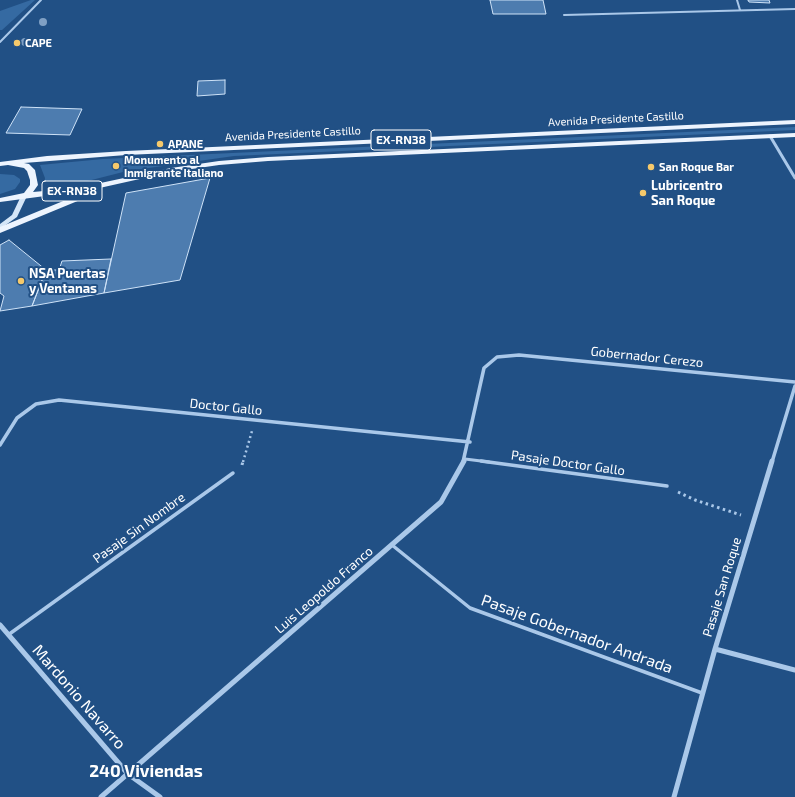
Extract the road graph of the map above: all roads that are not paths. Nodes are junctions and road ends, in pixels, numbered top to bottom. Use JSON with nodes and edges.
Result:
{"nodes":[{"id":1,"x":41,"y":0,"type":"edge"},
{"id":2,"x":737,"y":0,"type":"edge"},
{"id":3,"x":795,"y":9,"type":"edge"},
{"id":4,"x":740,"y":10,"type":"junction"},
{"id":5,"x":564,"y":15,"type":"dead end"},
{"id":6,"x":0,"y":42,"type":"edge"},
{"id":7,"x":795,"y":122,"type":"edge"},
{"id":8,"x":795,"y":135,"type":"edge"},
{"id":9,"x":770,"y":136,"type":"junction"},
{"id":10,"x":4,"y":164,"type":"edge"},
{"id":11,"x":795,"y":178,"type":"edge"},
{"id":12,"x":116,"y":182,"type":"junction"},
{"id":13,"x":26,"y":196,"type":"junction"},
{"id":14,"x":0,"y":200,"type":"edge"},
{"id":15,"x":0,"y":228,"type":"edge"},
{"id":16,"x":497,"y":357,"type":"joint"},
{"id":17,"x":795,"y":382,"type":"edge"},
{"id":18,"x":795,"y":386,"type":"edge"},
{"id":19,"x":470,"y":442,"type":"junction"},
{"id":20,"x":0,"y":445,"type":"edge"},
{"id":21,"x":466,"y":459,"type":"junction"},
{"id":22,"x":233,"y":473,"type":"road end"},
{"id":23,"x":667,"y":486,"type":"road end"},
{"id":24,"x":392,"y":545,"type":"junction"},
{"id":25,"x":0,"y":625,"type":"edge"},
{"id":26,"x":8,"y":634,"type":"junction"},
{"id":27,"x":714,"y":649,"type":"junction"},
{"id":28,"x":795,"y":670,"type":"edge"},
{"id":29,"x":702,"y":693,"type":"junction"},
{"id":30,"x":128,"y":774,"type":"junction"},
{"id":31,"x":101,"y":797,"type":"edge"},
{"id":32,"x":160,"y":797,"type":"edge"},
{"id":33,"x":674,"y":797,"type":"edge"}],
"edges":[{"from":1,"to":6,"type":"lane"},
{"from":2,"to":4,"type":"lane"},
{"from":3,"to":4,"type":"lane"},
{"from":4,"to":5,"type":"lane"},
{"from":7,"to":10,"type":"main road","name":"Avenida Presidente Castillo","number":"EX-RN38"},
{"from":8,"to":9,"type":"main road","name":"Avenida Presidente Castillo","number":"EX-RN38"},
{"from":9,"to":11,"type":"street"},
{"from":9,"to":12,"type":"main road","name":"Avenida Presidente Castillo","number":"EX-RN38"},
{"from":10,"to":13,"type":"main road"},
{"from":12,"to":13,"type":"main road","name":"Avenida Presidente Castillo","number":"EX-RN38"},
{"from":12,"to":15,"type":"main road"},
{"from":13,"to":14,"type":"main road","name":"Avenida Presidente Castillo"},
{"from":13,"to":15,"type":"main road"},
{"from":16,"to":17,"type":"street","name":"Gobernador Cerezo"},
{"from":16,"to":19,"type":"street","name":"Luis Leopoldo Franco"},
{"from":18,"to":27,"type":"street","name":"Pasaje San Roque"},
{"from":19,"to":20,"type":"street","name":"Doctor Gallo"},
{"from":19,"to":21,"type":"street","name":"Luis Leopoldo Franco"},
{"from":21,"to":23,"type":"lane","name":"Pasaje Doctor Gallo"},
{"from":21,"to":24,"type":"street","name":"Luis Leopoldo Franco"},
{"from":22,"to":26,"type":"lane","name":"Pasaje Sin Nombre"},
{"from":24,"to":29,"type":"lane","name":"Pasaje Gobernador Andrada"},
{"from":24,"to":30,"type":"street","name":"Luis Leopoldo Franco"},
{"from":25,"to":26,"type":"street","name":"Mardonio Navarro"},
{"from":26,"to":30,"type":"street","name":"Mardonio Navarro"},
{"from":27,"to":28,"type":"street"},
{"from":27,"to":29,"type":"street","name":"Pasaje San Roque"},
{"from":29,"to":33,"type":"street","name":"Pasaje San Roque"},
{"from":30,"to":31,"type":"street","name":"Luis Leopoldo Franco"},
{"from":30,"to":32,"type":"street","name":"Mardonio Navarro"}]}
